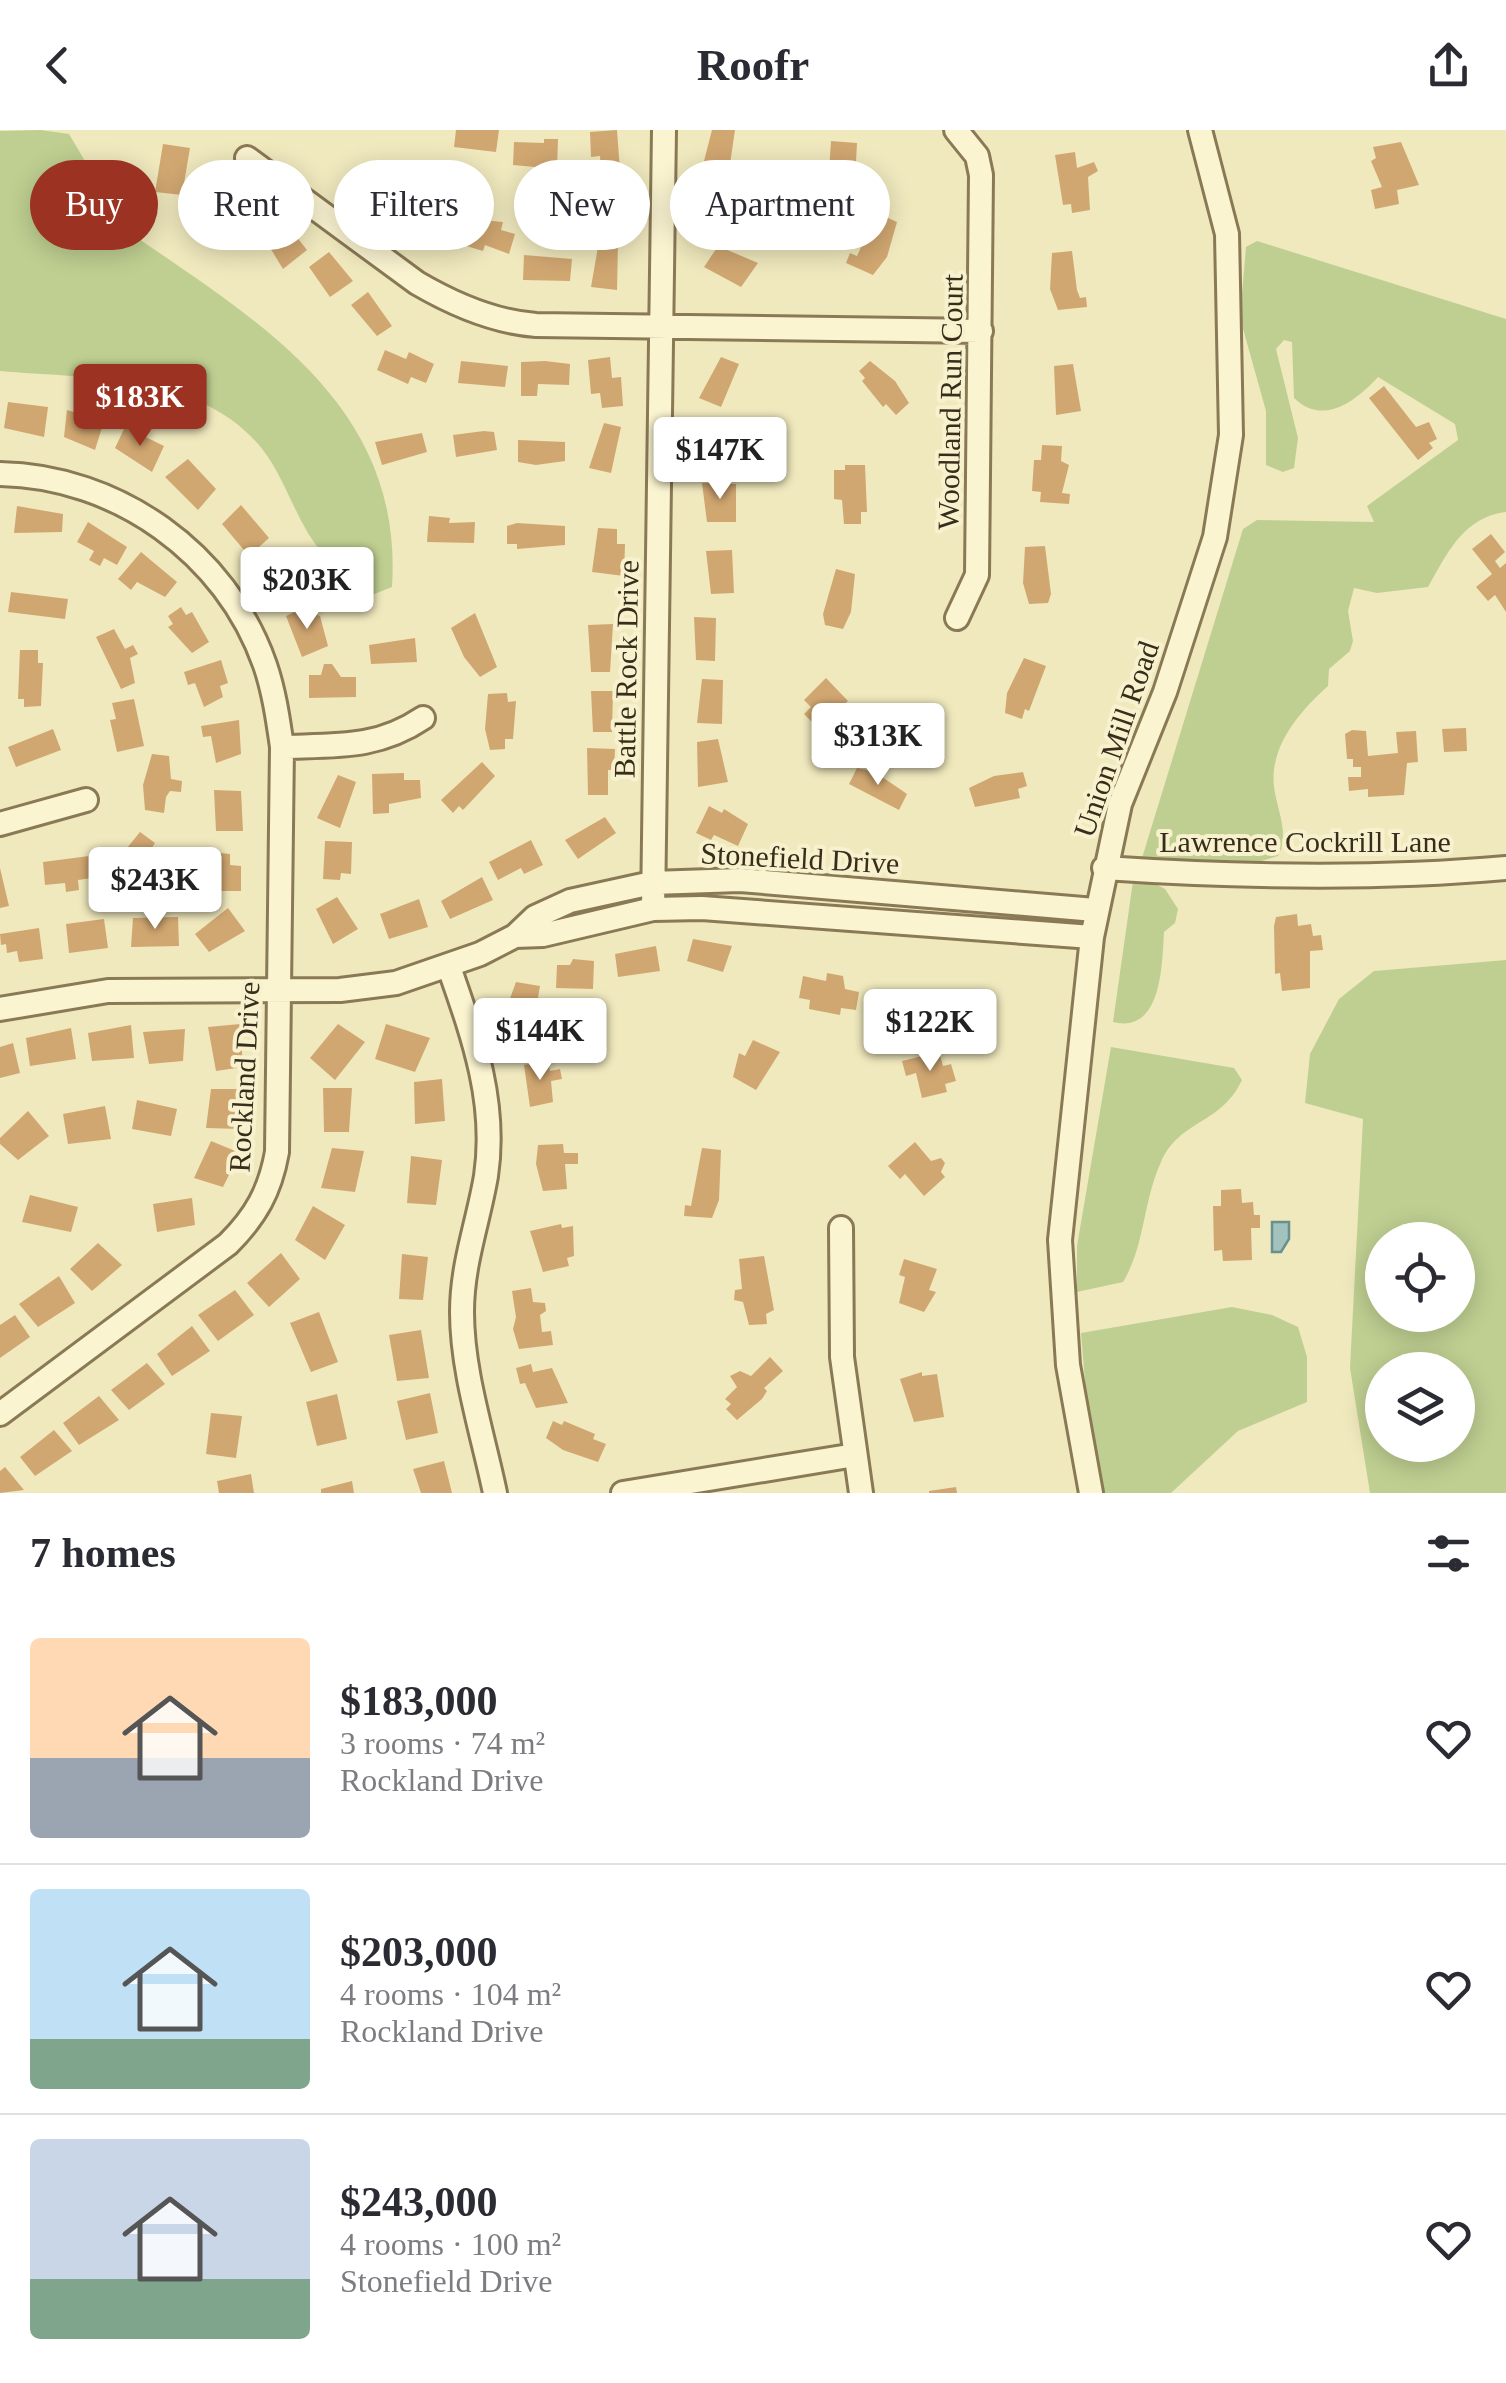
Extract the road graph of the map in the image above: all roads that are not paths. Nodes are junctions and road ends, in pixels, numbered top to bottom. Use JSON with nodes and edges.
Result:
{"nodes":[{"id":1,"x":664,"y":130,"type":"edge"},
{"id":2,"x":956,"y":130,"type":"edge"},
{"id":3,"x":1200,"y":130,"type":"edge"},
{"id":4,"x":247,"y":158,"type":"dead end"},
{"id":5,"x":661,"y":326,"type":"junction"},
{"id":6,"x":981,"y":331,"type":"junction"},
{"id":7,"x":0,"y":474,"type":"edge"},
{"id":8,"x":956,"y":618,"type":"dead end"},
{"id":9,"x":423,"y":718,"type":"dead end"},
{"id":10,"x":282,"y":748,"type":"junction"},
{"id":11,"x":86,"y":800,"type":"dead end"},
{"id":12,"x":0,"y":824,"type":"edge"},
{"id":13,"x":1104,"y":868,"type":"junction"},
{"id":14,"x":1506,"y":868,"type":"edge"},
{"id":15,"x":652,"y":883,"type":"junction"},
{"id":16,"x":653,"y":909,"type":"junction"},
{"id":17,"x":1095,"y":910,"type":"junction"},
{"id":18,"x":515,"y":936,"type":"junction"},
{"id":19,"x":1092,"y":937,"type":"junction"},
{"id":20,"x":449,"y":967,"type":"junction"},
{"id":21,"x":280,"y":990,"type":"junction"},
{"id":22,"x":0,"y":1009,"type":"edge"},
{"id":23,"x":841,"y":1228,"type":"dead end"},
{"id":24,"x":0,"y":1414,"type":"edge"},
{"id":25,"x":855,"y":1454,"type":"junction"},
{"id":26,"x":495,"y":1493,"type":"edge"},
{"id":27,"x":623,"y":1493,"type":"edge"},
{"id":28,"x":861,"y":1493,"type":"edge"},
{"id":29,"x":1091,"y":1493,"type":"edge"}],
"edges":[{"from":1,"to":5,"type":"street","name":"Battle Rock Drive"},
{"from":2,"to":6,"type":"street","name":"Woodland Run Court"},
{"from":3,"to":13,"type":"street","name":"Union Mill Road"},
{"from":4,"to":5,"type":"street"},
{"from":5,"to":6,"type":"street"},
{"from":5,"to":15,"type":"street","name":"Battle Rock Drive"},
{"from":6,"to":8,"type":"street","name":"Woodland Run Court"},
{"from":7,"to":10,"type":"street","name":"Rockland Drive"},
{"from":9,"to":10,"type":"street"},
{"from":10,"to":21,"type":"street","name":"Rockland Drive"},
{"from":11,"to":12,"type":"street"},
{"from":13,"to":14,"type":"street","name":"Lawrence Cockrill Lane"},
{"from":13,"to":17,"type":"street","name":"Union Mill Road"},
{"from":15,"to":16,"type":"street","name":"Battle Rock Drive"},
{"from":15,"to":17,"type":"street","name":"Stonefield Drive"},
{"from":15,"to":18,"type":"street","name":"Stonefield Drive"},
{"from":16,"to":18,"type":"street","name":"Stonefield Drive"},
{"from":16,"to":19,"type":"street","name":"Stonefield Drive"},
{"from":17,"to":19,"type":"street","name":"Union Mill Road"},
{"from":18,"to":20,"type":"street","name":"Stonefield Drive"},
{"from":19,"to":29,"type":"street","name":"Union Mill Road"},
{"from":20,"to":21,"type":"street","name":"Stonefield Drive"},
{"from":20,"to":26,"type":"street"},
{"from":21,"to":22,"type":"street","name":"Stonefield Drive"},
{"from":21,"to":24,"type":"street","name":"Rockland Drive"},
{"from":23,"to":25,"type":"street"},
{"from":25,"to":27,"type":"street"},
{"from":25,"to":28,"type":"street"}]}
